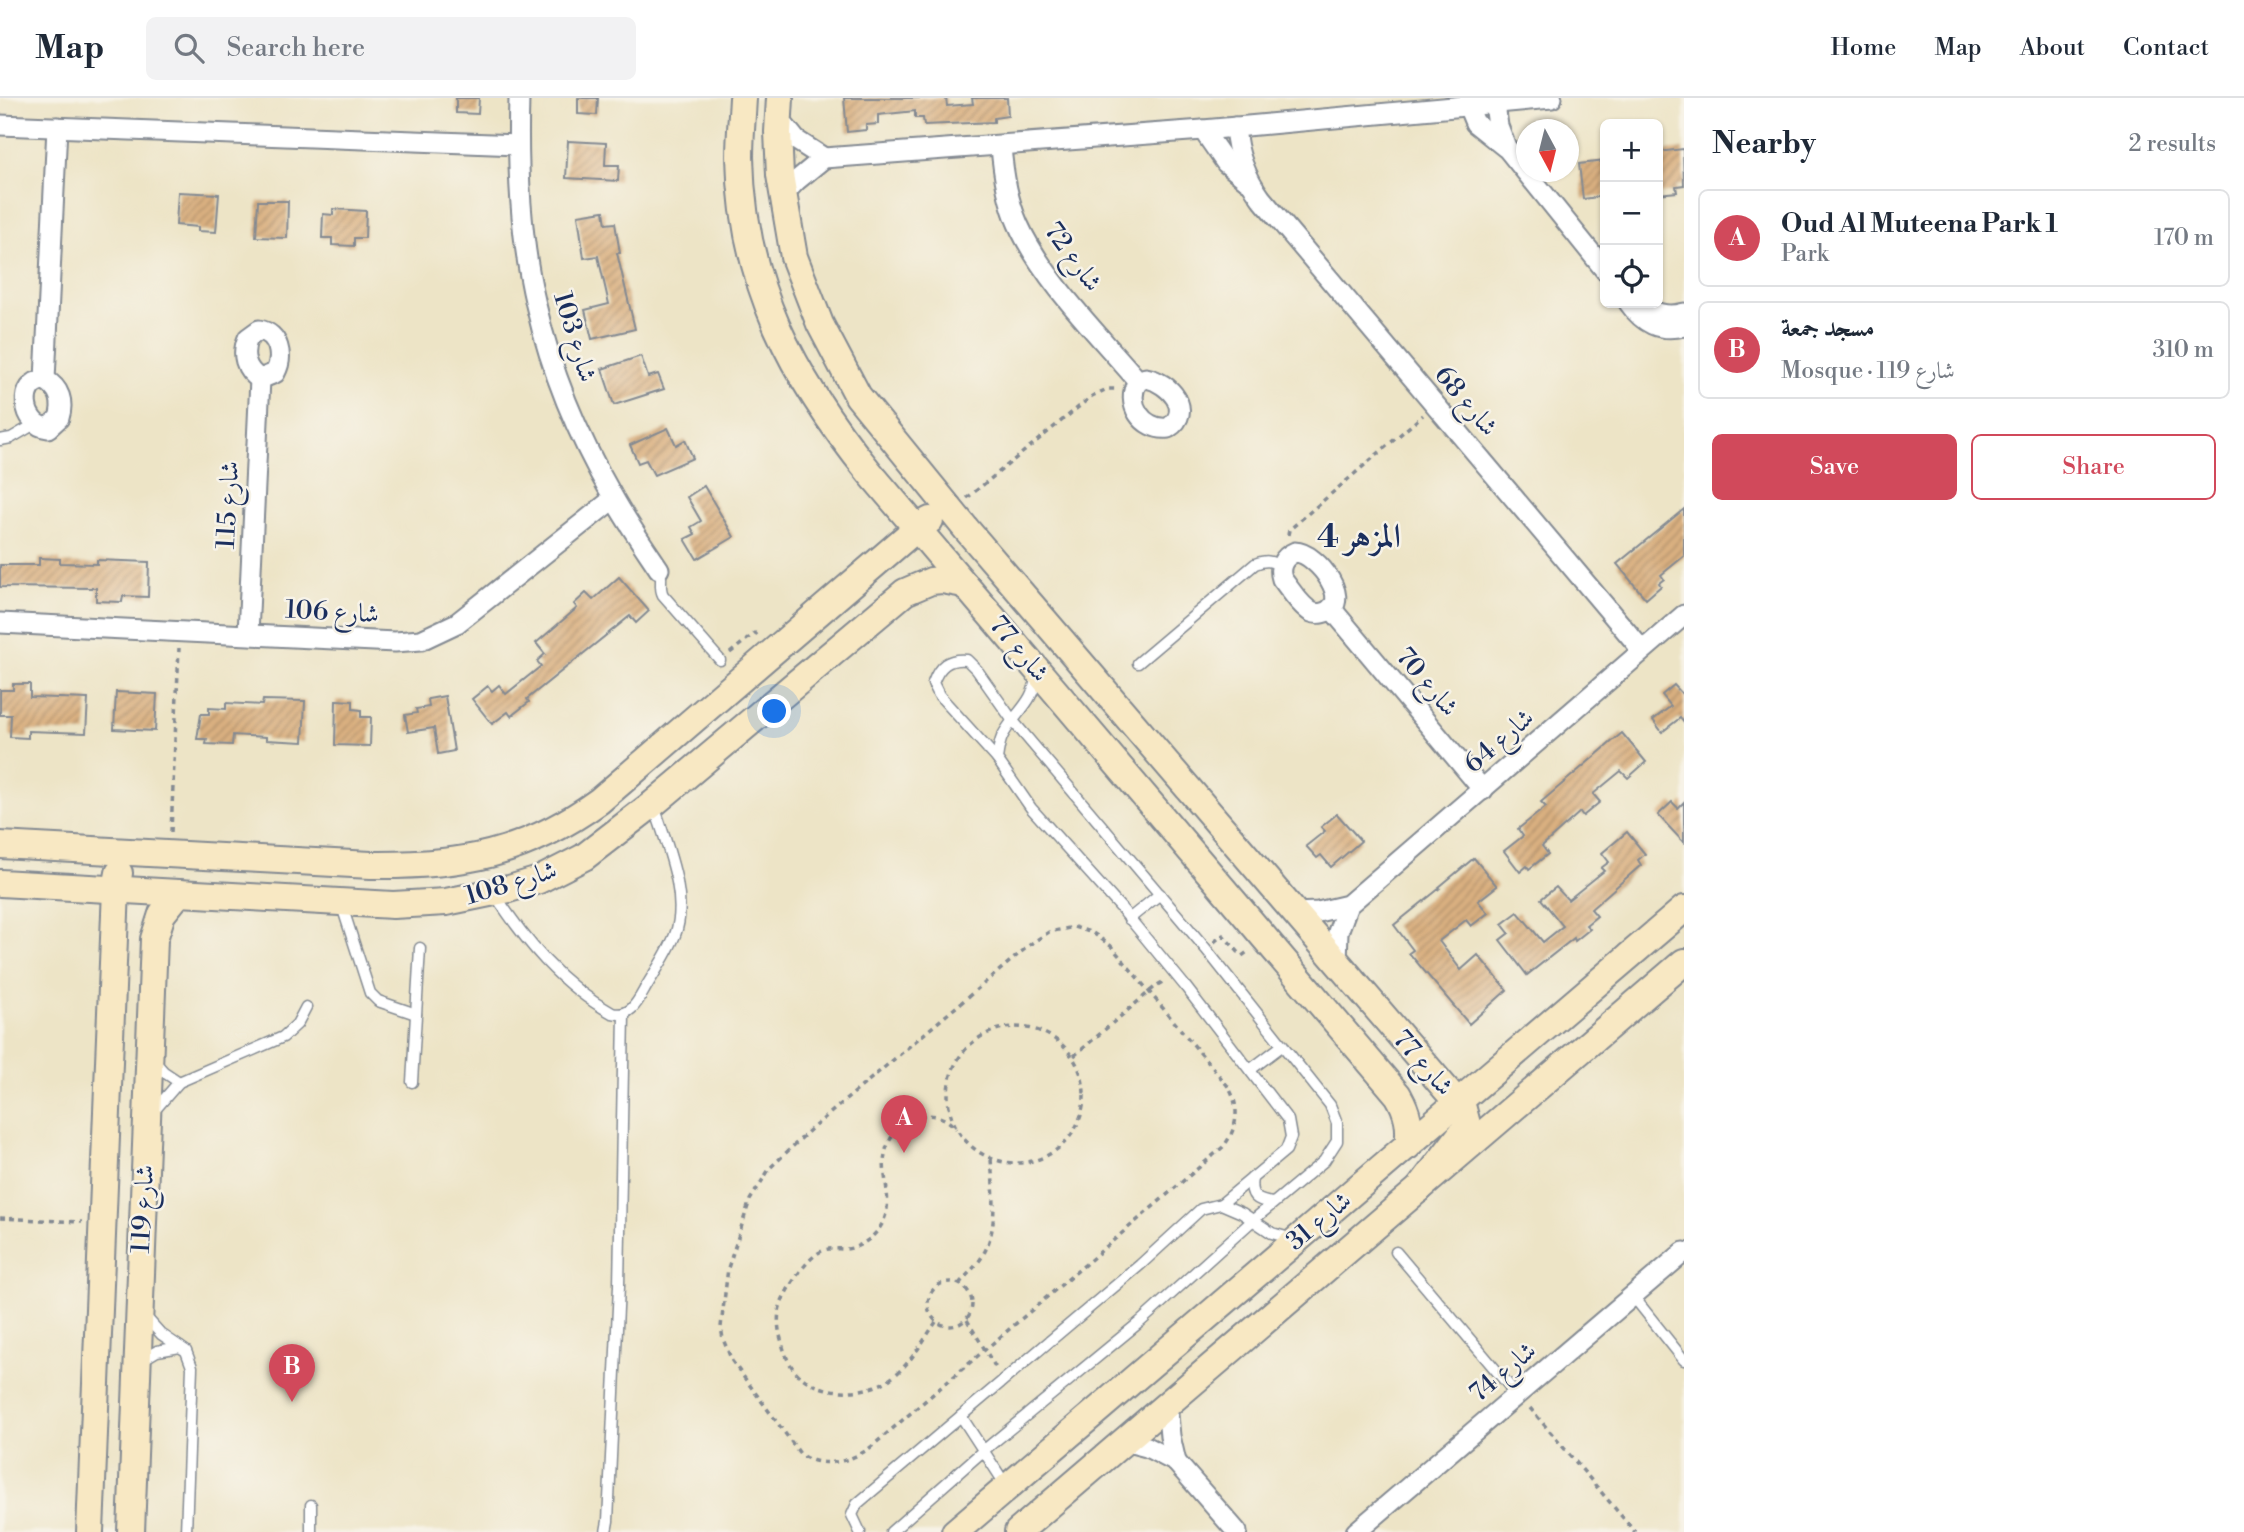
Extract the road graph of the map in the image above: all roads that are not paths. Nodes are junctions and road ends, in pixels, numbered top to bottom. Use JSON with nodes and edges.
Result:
{"nodes":[{"id":1,"x":519,"y":98,"type":"edge"},
{"id":2,"x":743,"y":98,"type":"edge"},
{"id":3,"x":1552,"y":98,"type":"edge"},
{"id":4,"x":1495,"y":104,"type":"junction"},
{"id":5,"x":1468,"y":106,"type":"junction"},
{"id":6,"x":780,"y":109,"type":"edge"},
{"id":7,"x":0,"y":125,"type":"edge"},
{"id":8,"x":57,"y":127,"type":"junction"},
{"id":9,"x":1235,"y":127,"type":"junction"},
{"id":10,"x":1203,"y":130,"type":"junction"},
{"id":11,"x":518,"y":145,"type":"junction"},
{"id":12,"x":1001,"y":146,"type":"junction"},
{"id":13,"x":1506,"y":147,"type":"junction"},
{"id":14,"x":824,"y":158,"type":"junction"},
{"id":15,"x":1251,"y":184,"type":"junction"},
{"id":16,"x":782,"y":196,"type":"junction"},
{"id":17,"x":1600,"y":264,"type":"edge"},
{"id":18,"x":1633,"y":308,"type":"edge"},
{"id":19,"x":1649,"y":308,"type":"edge"},
{"id":20,"x":1684,"y":313,"type":"edge"},
{"id":21,"x":1684,"y":326,"type":"edge"},
{"id":22,"x":260,"y":379,"type":"dead end"},
{"id":23,"x":45,"y":380,"type":"junction"},
{"id":24,"x":1135,"y":390,"type":"road end"},
{"id":25,"x":35,"y":424,"type":"junction"},
{"id":26,"x":0,"y":440,"type":"edge"},
{"id":27,"x":613,"y":499,"type":"junction"},
{"id":28,"x":959,"y":520,"type":"junction"},
{"id":29,"x":917,"y":528,"type":"junction"},
{"id":30,"x":1284,"y":562,"type":"junction"},
{"id":31,"x":659,"y":569,"type":"joint"},
{"id":32,"x":964,"y":584,"type":"junction"},
{"id":33,"x":1331,"y":608,"type":"junction"},
{"id":34,"x":1684,"y":615,"type":"edge"},
{"id":35,"x":0,"y":622,"type":"edge"},
{"id":36,"x":248,"y":634,"type":"junction"},
{"id":37,"x":1642,"y":650,"type":"junction"},
{"id":38,"x":720,"y":660,"type":"dead end"},
{"id":39,"x":1138,"y":663,"type":"dead end"},
{"id":40,"x":1035,"y":667,"type":"junction"},
{"id":41,"x":714,"y":702,"type":"junction"},
{"id":42,"x":1013,"y":721,"type":"junction"},
{"id":43,"x":713,"y":753,"type":"junction"},
{"id":44,"x":997,"y":759,"type":"junction"},
{"id":45,"x":1483,"y":790,"type":"junction"},
{"id":46,"x":1146,"y":800,"type":"junction"},
{"id":47,"x":654,"y":803,"type":"junction"},
{"id":48,"x":1220,"y":827,"type":"junction"},
{"id":49,"x":0,"y":845,"type":"edge"},
{"id":50,"x":165,"y":853,"type":"junction"},
{"id":51,"x":0,"y":883,"type":"edge"},
{"id":52,"x":116,"y":890,"type":"junction"},
{"id":53,"x":179,"y":893,"type":"junction"},
{"id":54,"x":494,"y":893,"type":"junction"},
{"id":55,"x":1160,"y":894,"type":"junction"},
{"id":56,"x":341,"y":902,"type":"junction"},
{"id":57,"x":1348,"y":905,"type":"junction"},
{"id":58,"x":1684,"y":909,"type":"edge"},
{"id":59,"x":1294,"y":913,"type":"junction"},
{"id":60,"x":1129,"y":919,"type":"junction"},
{"id":61,"x":420,"y":948,"type":"dead end"},
{"id":62,"x":1684,"y":962,"type":"edge"},
{"id":63,"x":1337,"y":963,"type":"junction"},
{"id":64,"x":306,"y":1007,"type":"dead end"},
{"id":65,"x":416,"y":1014,"type":"junction"},
{"id":66,"x":624,"y":1014,"type":"junction"},
{"id":67,"x":1283,"y":1045,"type":"junction"},
{"id":68,"x":149,"y":1049,"type":"junction"},
{"id":69,"x":1250,"y":1070,"type":"junction"},
{"id":70,"x":179,"y":1082,"type":"junction"},
{"id":71,"x":412,"y":1082,"type":"dead end"},
{"id":72,"x":1458,"y":1103,"type":"junction"},
{"id":73,"x":146,"y":1124,"type":"junction"},
{"id":74,"x":1408,"y":1146,"type":"junction"},
{"id":75,"x":106,"y":1167,"type":"junction"},
{"id":76,"x":1252,"y":1178,"type":"junction"},
{"id":77,"x":1419,"y":1189,"type":"junction"},
{"id":78,"x":1273,"y":1203,"type":"junction"},
{"id":79,"x":1221,"y":1204,"type":"junction"},
{"id":80,"x":1252,"y":1221,"type":"junction"},
{"id":81,"x":1297,"y":1239,"type":"junction"},
{"id":82,"x":141,"y":1240,"type":"junction"},
{"id":83,"x":1396,"y":1252,"type":"dead end"},
{"id":84,"x":1684,"y":1252,"type":"edge"},
{"id":85,"x":1633,"y":1296,"type":"junction"},
{"id":86,"x":139,"y":1305,"type":"junction"},
{"id":87,"x":180,"y":1347,"type":"junction"},
{"id":88,"x":1684,"y":1360,"type":"edge"},
{"id":89,"x":137,"y":1363,"type":"junction"},
{"id":90,"x":1517,"y":1394,"type":"junction"},
{"id":91,"x":1167,"y":1404,"type":"junction"},
{"id":92,"x":961,"y":1416,"type":"junction"},
{"id":93,"x":1124,"y":1441,"type":"junction"},
{"id":94,"x":983,"y":1451,"type":"junction"},
{"id":95,"x":1176,"y":1462,"type":"junction"},
{"id":96,"x":1007,"y":1488,"type":"junction"},
{"id":97,"x":311,"y":1505,"type":"dead end"},
{"id":98,"x":90,"y":1532,"type":"edge"},
{"id":99,"x":131,"y":1532,"type":"edge"},
{"id":100,"x":186,"y":1532,"type":"edge"},
{"id":101,"x":311,"y":1532,"type":"edge"},
{"id":102,"x":606,"y":1532,"type":"edge"},
{"id":103,"x":860,"y":1532,"type":"edge"},
{"id":104,"x":891,"y":1532,"type":"edge"},
{"id":105,"x":955,"y":1532,"type":"edge"},
{"id":106,"x":1018,"y":1532,"type":"edge"},
{"id":107,"x":1237,"y":1532,"type":"edge"},
{"id":108,"x":1356,"y":1532,"type":"edge"}],
"edges":[{"from":1,"to":11,"type":"street","name":"شارع 103"},
{"from":2,"to":29,"type":"street","name":"شارع 77"},
{"from":3,"to":4,"type":"street"},
{"from":4,"to":5,"type":"street"},
{"from":4,"to":13,"type":"street"},
{"from":5,"to":9,"type":"street"},
{"from":5,"to":13,"type":"street"},
{"from":6,"to":14,"type":"street"},
{"from":6,"to":16,"type":"street","name":"شارع 77"},
{"from":7,"to":8,"type":"street"},
{"from":8,"to":11,"type":"street"},
{"from":8,"to":23,"type":"street"},
{"from":9,"to":10,"type":"street"},
{"from":9,"to":15,"type":"street","name":"شارع 68"},
{"from":10,"to":12,"type":"street"},
{"from":10,"to":15,"type":"street","name":"شارع 68"},
{"from":11,"to":27,"type":"street","name":"شارع 103"},
{"from":12,"to":14,"type":"street"},
{"from":12,"to":24,"type":"street","name":"شارع 72"},
{"from":13,"to":17,"type":"street"},
{"from":14,"to":16,"type":"street"},
{"from":15,"to":37,"type":"street","name":"شارع 68"},
{"from":16,"to":28,"type":"street","name":"شارع 77"},
{"from":18,"to":21,"type":"street"},
{"from":19,"to":20,"type":"street"},
{"from":22,"to":36,"type":"street","name":"شارع 115"},
{"from":23,"to":25,"type":"street"},
{"from":23,"to":25,"type":"street"},
{"from":25,"to":26,"type":"lane"},
{"from":27,"to":31,"type":"street","name":"شارع 103"},
{"from":27,"to":36,"type":"street","name":"شارع 106"},
{"from":28,"to":29,"type":"street"},
{"from":28,"to":48,"type":"street","name":"شارع 77"},
{"from":29,"to":32,"type":"street","name":"شارع 77"},
{"from":29,"to":41,"type":"street","name":"شارع 108"},
{"from":30,"to":33,"type":"street"},
{"from":30,"to":33,"type":"street"},
{"from":30,"to":39,"type":"lane"},
{"from":31,"to":38,"type":"lane"},
{"from":32,"to":40,"type":"street","name":"شارع 77"},
{"from":32,"to":43,"type":"street","name":"شارع 108"},
{"from":33,"to":45,"type":"street","name":"شارع 70"},
{"from":34,"to":37,"type":"street","name":"شارع 64"},
{"from":35,"to":36,"type":"street","name":"شارع 106"},
{"from":37,"to":45,"type":"street","name":"شارع 64"},
{"from":40,"to":42,"type":"lane"},
{"from":40,"to":46,"type":"street","name":"شارع 77"},
{"from":41,"to":43,"type":"street"},
{"from":41,"to":50,"type":"street","name":"شارع 108"},
{"from":42,"to":44,"type":"lane"},
{"from":42,"to":44,"type":"lane"},
{"from":42,"to":55,"type":"lane"},
{"from":43,"to":47,"type":"street","name":"شارع 108"},
{"from":44,"to":60,"type":"lane"},
{"from":45,"to":57,"type":"street","name":"شارع 64"},
{"from":46,"to":48,"type":"street"},
{"from":46,"to":74,"type":"street","name":"شارع 77"},
{"from":47,"to":54,"type":"street","name":"شارع 108"},
{"from":47,"to":66,"type":"lane"},
{"from":48,"to":59,"type":"street","name":"شارع 77"},
{"from":49,"to":50,"type":"street","name":"شارع 108"},
{"from":50,"to":52,"type":"street"},
{"from":51,"to":52,"type":"street","name":"شارع 108"},
{"from":52,"to":53,"type":"street","name":"شارع 108"},
{"from":52,"to":75,"type":"street","name":"شارع 119"},
{"from":53,"to":56,"type":"street","name":"شارع 108"},
{"from":53,"to":68,"type":"street","name":"شارع 119"},
{"from":54,"to":56,"type":"street","name":"شارع 108"},
{"from":54,"to":66,"type":"lane"},
{"from":55,"to":60,"type":"lane"},
{"from":55,"to":67,"type":"lane"},
{"from":56,"to":65,"type":"lane"},
{"from":57,"to":59,"type":"street","name":"شارع 64"},
{"from":57,"to":63,"type":"street"},
{"from":58,"to":72,"type":"street","name":"شارع 31"},
{"from":59,"to":63,"type":"street","name":"شارع 77"},
{"from":60,"to":69,"type":"lane"},
{"from":61,"to":65,"type":"lane"},
{"from":62,"to":77,"type":"street","name":"شارع 31"},
{"from":63,"to":72,"type":"street","name":"شارع 77"},
{"from":64,"to":70,"type":"lane"},
{"from":65,"to":71,"type":"lane"},
{"from":66,"to":102,"type":"lane"},
{"from":67,"to":69,"type":"lane"},
{"from":67,"to":78,"type":"lane"},
{"from":68,"to":70,"type":"lane"},
{"from":68,"to":73,"type":"street","name":"شارع 119"},
{"from":69,"to":76,"type":"lane"},
{"from":70,"to":73,"type":"lane"},
{"from":72,"to":74,"type":"street","name":"شارع 31"},
{"from":72,"to":77,"type":"street"},
{"from":73,"to":82,"type":"street","name":"شارع 119"},
{"from":74,"to":81,"type":"street","name":"شارع 31"},
{"from":75,"to":82,"type":"street"},
{"from":75,"to":98,"type":"street","name":"شارع 119"},
{"from":76,"to":78,"type":"lane"},
{"from":76,"to":79,"type":"lane"},
{"from":77,"to":91,"type":"street","name":"شارع 31"},
{"from":78,"to":80,"type":"lane"},
{"from":79,"to":80,"type":"lane"},
{"from":79,"to":92,"type":"lane"},
{"from":80,"to":81,"type":"lane"},
{"from":80,"to":94,"type":"lane"},
{"from":81,"to":96,"type":"street","name":"شارع 31"},
{"from":82,"to":86,"type":"street","name":"شارع 119"},
{"from":83,"to":90,"type":"lane"},
{"from":84,"to":85,"type":"street","name":"شارع 74"},
{"from":85,"to":88,"type":"lane"},
{"from":85,"to":90,"type":"street","name":"شارع 74"},
{"from":86,"to":87,"type":"lane"},
{"from":86,"to":89,"type":"street","name":"شارع 119"},
{"from":87,"to":89,"type":"lane"},
{"from":87,"to":100,"type":"lane"},
{"from":89,"to":99,"type":"street","name":"شارع 119"},
{"from":90,"to":108,"type":"street","name":"شارع 74"},
{"from":91,"to":93,"type":"street","name":"شارع 31"},
{"from":91,"to":95,"type":"street"},
{"from":92,"to":94,"type":"lane"},
{"from":92,"to":103,"type":"lane"},
{"from":93,"to":95,"type":"street"},
{"from":93,"to":106,"type":"street","name":"شارع 31"},
{"from":94,"to":96,"type":"lane"},
{"from":94,"to":104,"type":"lane"},
{"from":95,"to":107,"type":"street"},
{"from":96,"to":105,"type":"street","name":"شارع 31"},
{"from":97,"to":101,"type":"lane"}]}
